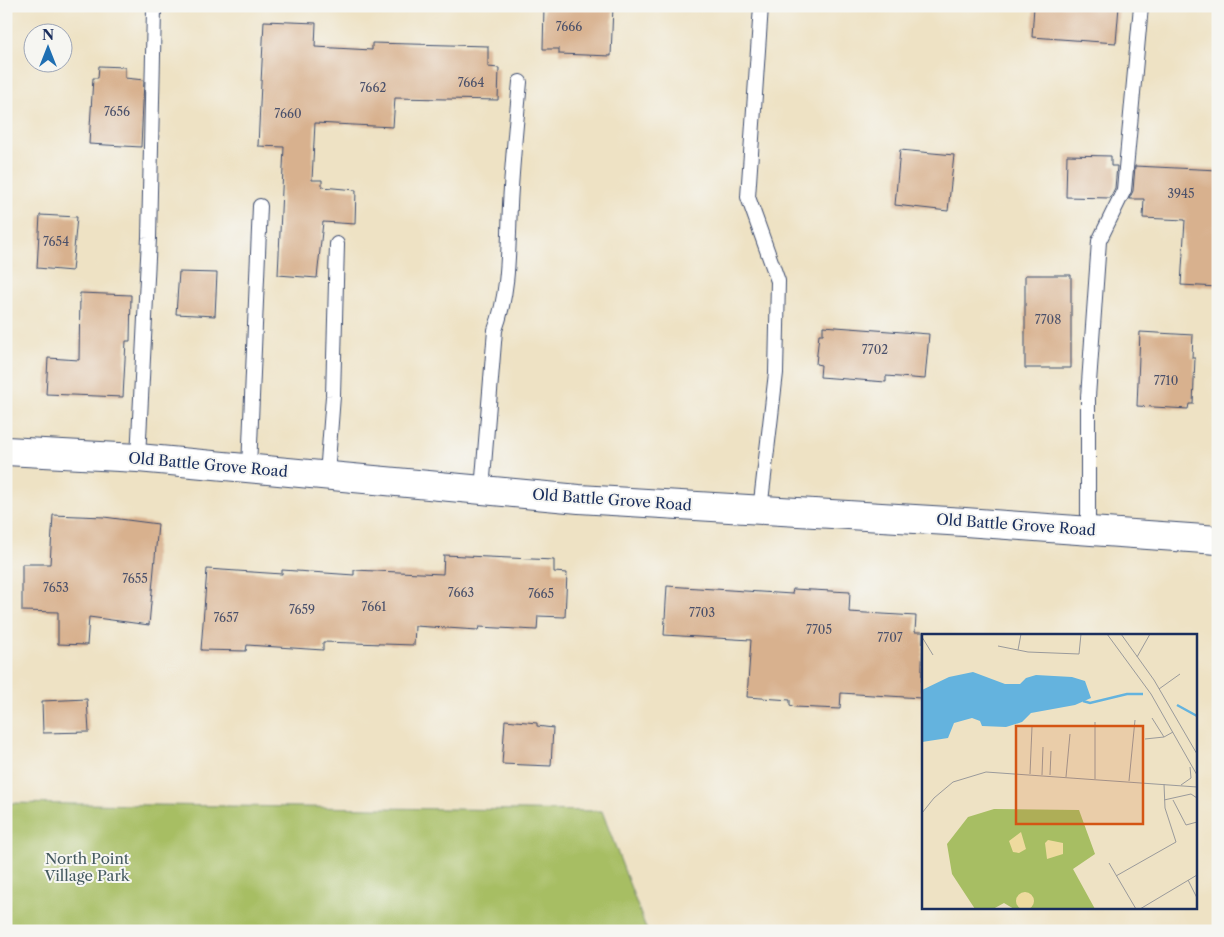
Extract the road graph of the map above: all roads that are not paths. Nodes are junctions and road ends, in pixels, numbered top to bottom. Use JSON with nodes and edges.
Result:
{"nodes":[{"id":1,"x":761,"y":6,"type":"edge"},
{"id":2,"x":1141,"y":6,"type":"edge"},
{"id":3,"x":154,"y":9,"type":"dead end"},
{"id":4,"x":520,"y":82,"type":"dead end"},
{"id":5,"x":260,"y":206,"type":"dead end"},
{"id":6,"x":337,"y":244,"type":"dead end"},
{"id":7,"x":6,"y":451,"type":"edge"},
{"id":8,"x":138,"y":458,"type":"junction"},
{"id":9,"x":249,"y":468,"type":"junction"},
{"id":10,"x":327,"y":475,"type":"junction"},
{"id":11,"x":482,"y":490,"type":"junction"},
{"id":12,"x":760,"y":510,"type":"junction"},
{"id":13,"x":1088,"y":530,"type":"junction"},
{"id":14,"x":1218,"y":540,"type":"edge"}],
"edges":[{"from":1,"to":12,"type":"lane"},
{"from":2,"to":13,"type":"lane"},
{"from":3,"to":8,"type":"lane"},
{"from":4,"to":11,"type":"lane"},
{"from":5,"to":9,"type":"lane"},
{"from":6,"to":10,"type":"lane"},
{"from":7,"to":8,"type":"street","name":"Old Battle Grove Road"},
{"from":8,"to":9,"type":"street","name":"Old Battle Grove Road"},
{"from":9,"to":10,"type":"street","name":"Old Battle Grove Road"},
{"from":10,"to":11,"type":"street","name":"Old Battle Grove Road"},
{"from":11,"to":12,"type":"street","name":"Old Battle Grove Road"},
{"from":12,"to":13,"type":"street","name":"Old Battle Grove Road"},
{"from":13,"to":14,"type":"street","name":"Old Battle Grove Road"}]}
